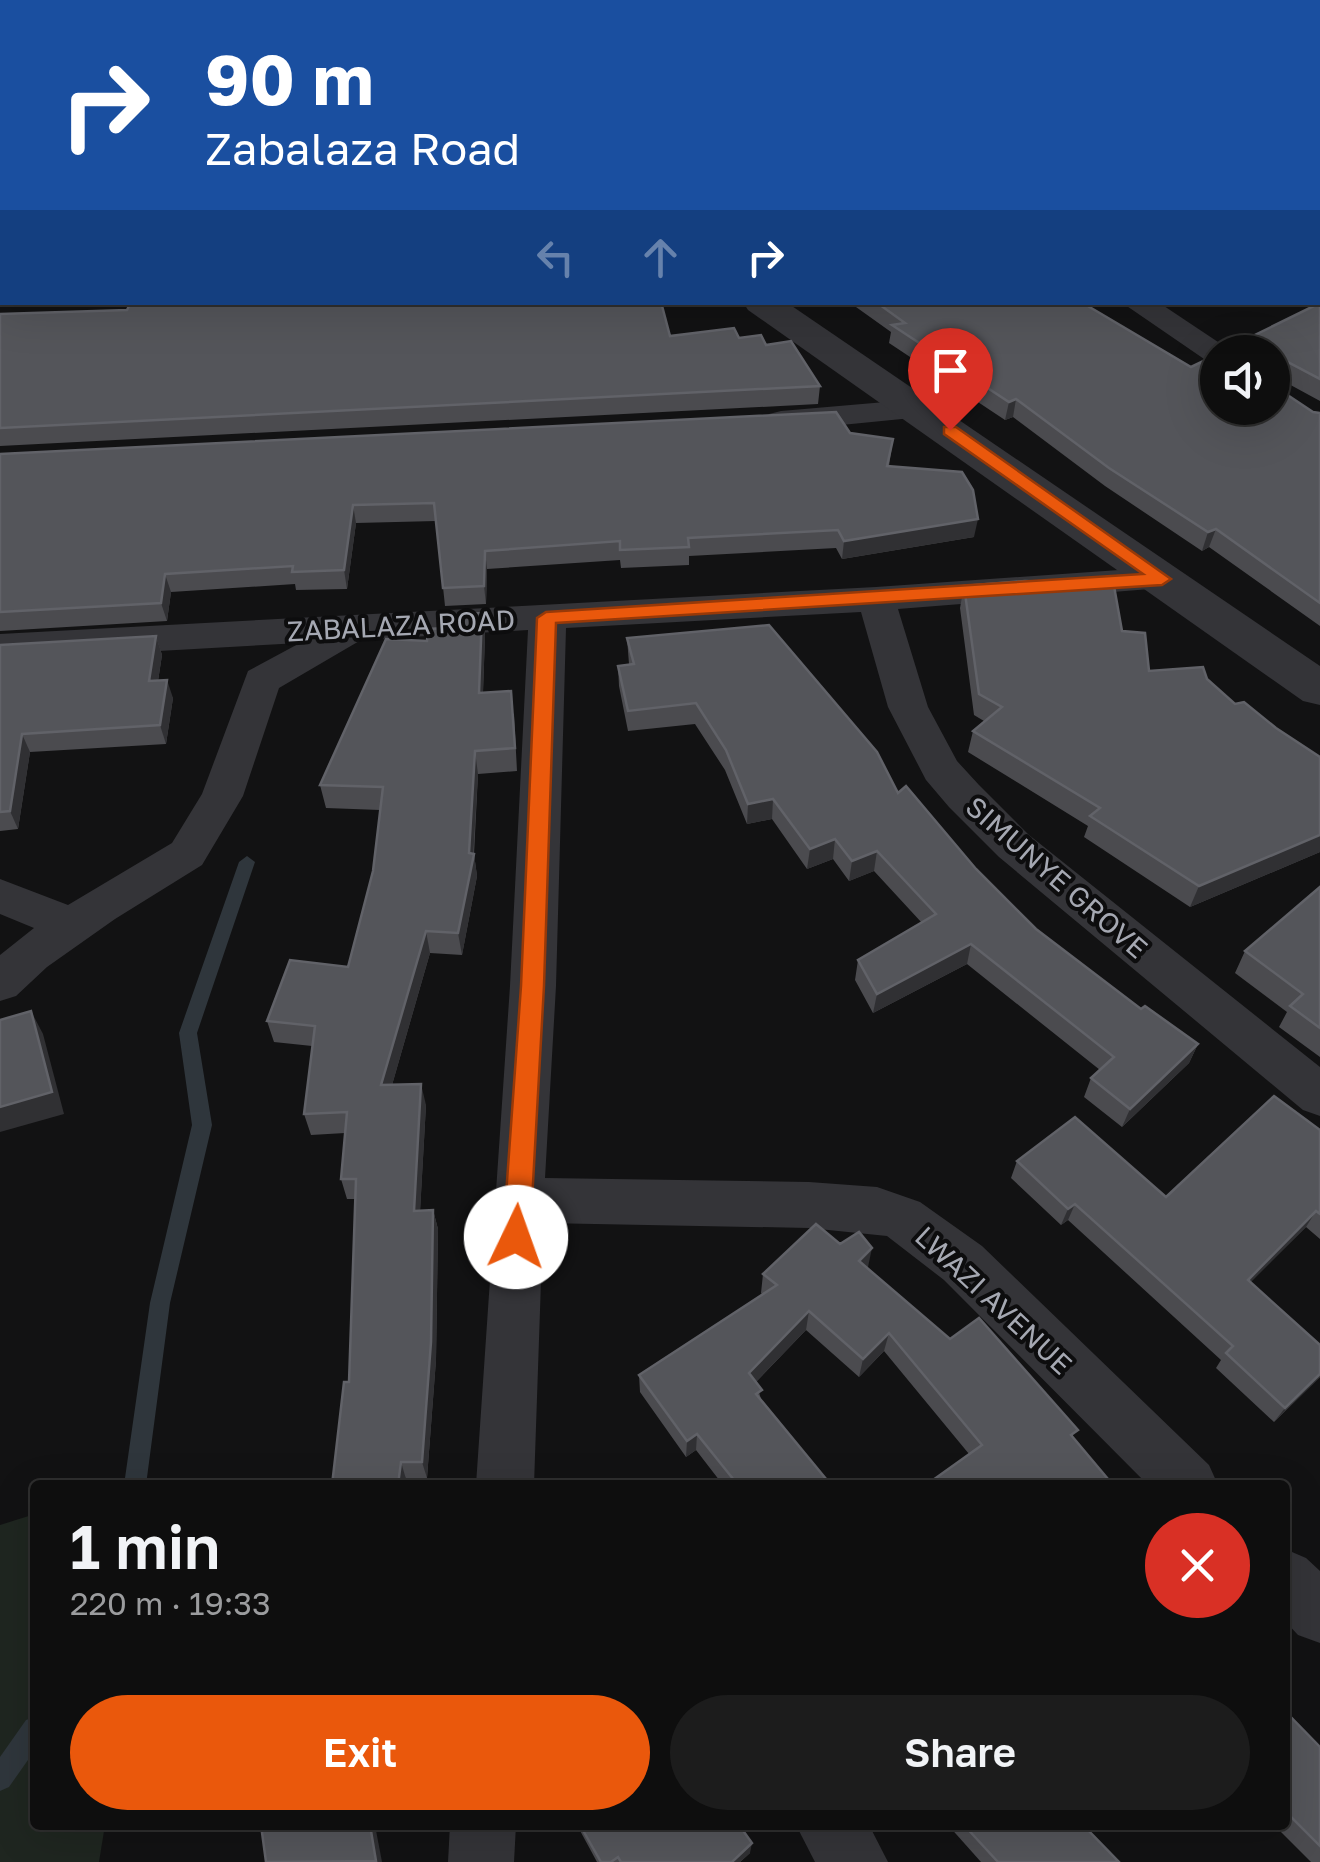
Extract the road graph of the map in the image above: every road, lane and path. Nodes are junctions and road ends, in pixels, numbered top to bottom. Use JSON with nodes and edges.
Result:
{"nodes":[{"id":1,"x":765,"y":305,"type":"edge"},
{"id":2,"x":1141,"y":305,"type":"edge"},
{"id":3,"x":1200,"y":343,"type":"edge"},
{"id":4,"x":920,"y":409,"type":"junction"},
{"id":5,"x":750,"y":422,"type":"edge"},
{"id":6,"x":1162,"y":579,"type":"junction"},
{"id":7,"x":876,"y":598,"type":"junction"},
{"id":8,"x":546,"y":618,"type":"junction"},
{"id":9,"x":363,"y":627,"type":"junction"},
{"id":10,"x":0,"y":647,"type":"edge"},
{"id":11,"x":1320,"y":689,"type":"edge"},
{"id":12,"x":0,"y":896,"type":"edge"},
{"id":13,"x":72,"y":925,"type":"junction"},
{"id":14,"x":0,"y":983,"type":"edge"},
{"id":15,"x":1320,"y":1095,"type":"edge"},
{"id":16,"x":518,"y":1200,"type":"junction"},
{"id":17,"x":517,"y":1476,"type":"edge"},
{"id":18,"x":1184,"y":1480,"type":"edge"},
{"id":19,"x":1290,"y":1584,"type":"edge"},
{"id":20,"x":1320,"y":1613,"type":"edge"},
{"id":21,"x":483,"y":1830,"type":"edge"},
{"id":22,"x":832,"y":1830,"type":"edge"},
{"id":23,"x":480,"y":1862,"type":"edge"},
{"id":24,"x":856,"y":1862,"type":"edge"}],
"edges":[{"from":1,"to":4,"type":"street"},
{"from":2,"to":3,"type":"street"},
{"from":4,"to":5,"type":"street"},
{"from":4,"to":6,"type":"street"},
{"from":6,"to":7,"type":"street","name":"ZABALAZA ROAD"},
{"from":6,"to":11,"type":"street"},
{"from":7,"to":8,"type":"street","name":"ZABALAZA ROAD"},
{"from":7,"to":15,"type":"street","name":"SIMUNYE GROVE"},
{"from":8,"to":9,"type":"street","name":"ZABALAZA ROAD"},
{"from":8,"to":16,"type":"street"},
{"from":9,"to":10,"type":"street","name":"ZABALAZA ROAD"},
{"from":9,"to":13,"type":"street"},
{"from":12,"to":13,"type":"street"},
{"from":13,"to":14,"type":"street"},
{"from":16,"to":17,"type":"street"},
{"from":16,"to":18,"type":"street","name":"LWAZI AVENUE"},
{"from":19,"to":20,"type":"street"},
{"from":21,"to":23,"type":"street"},
{"from":22,"to":24,"type":"street"}]}
